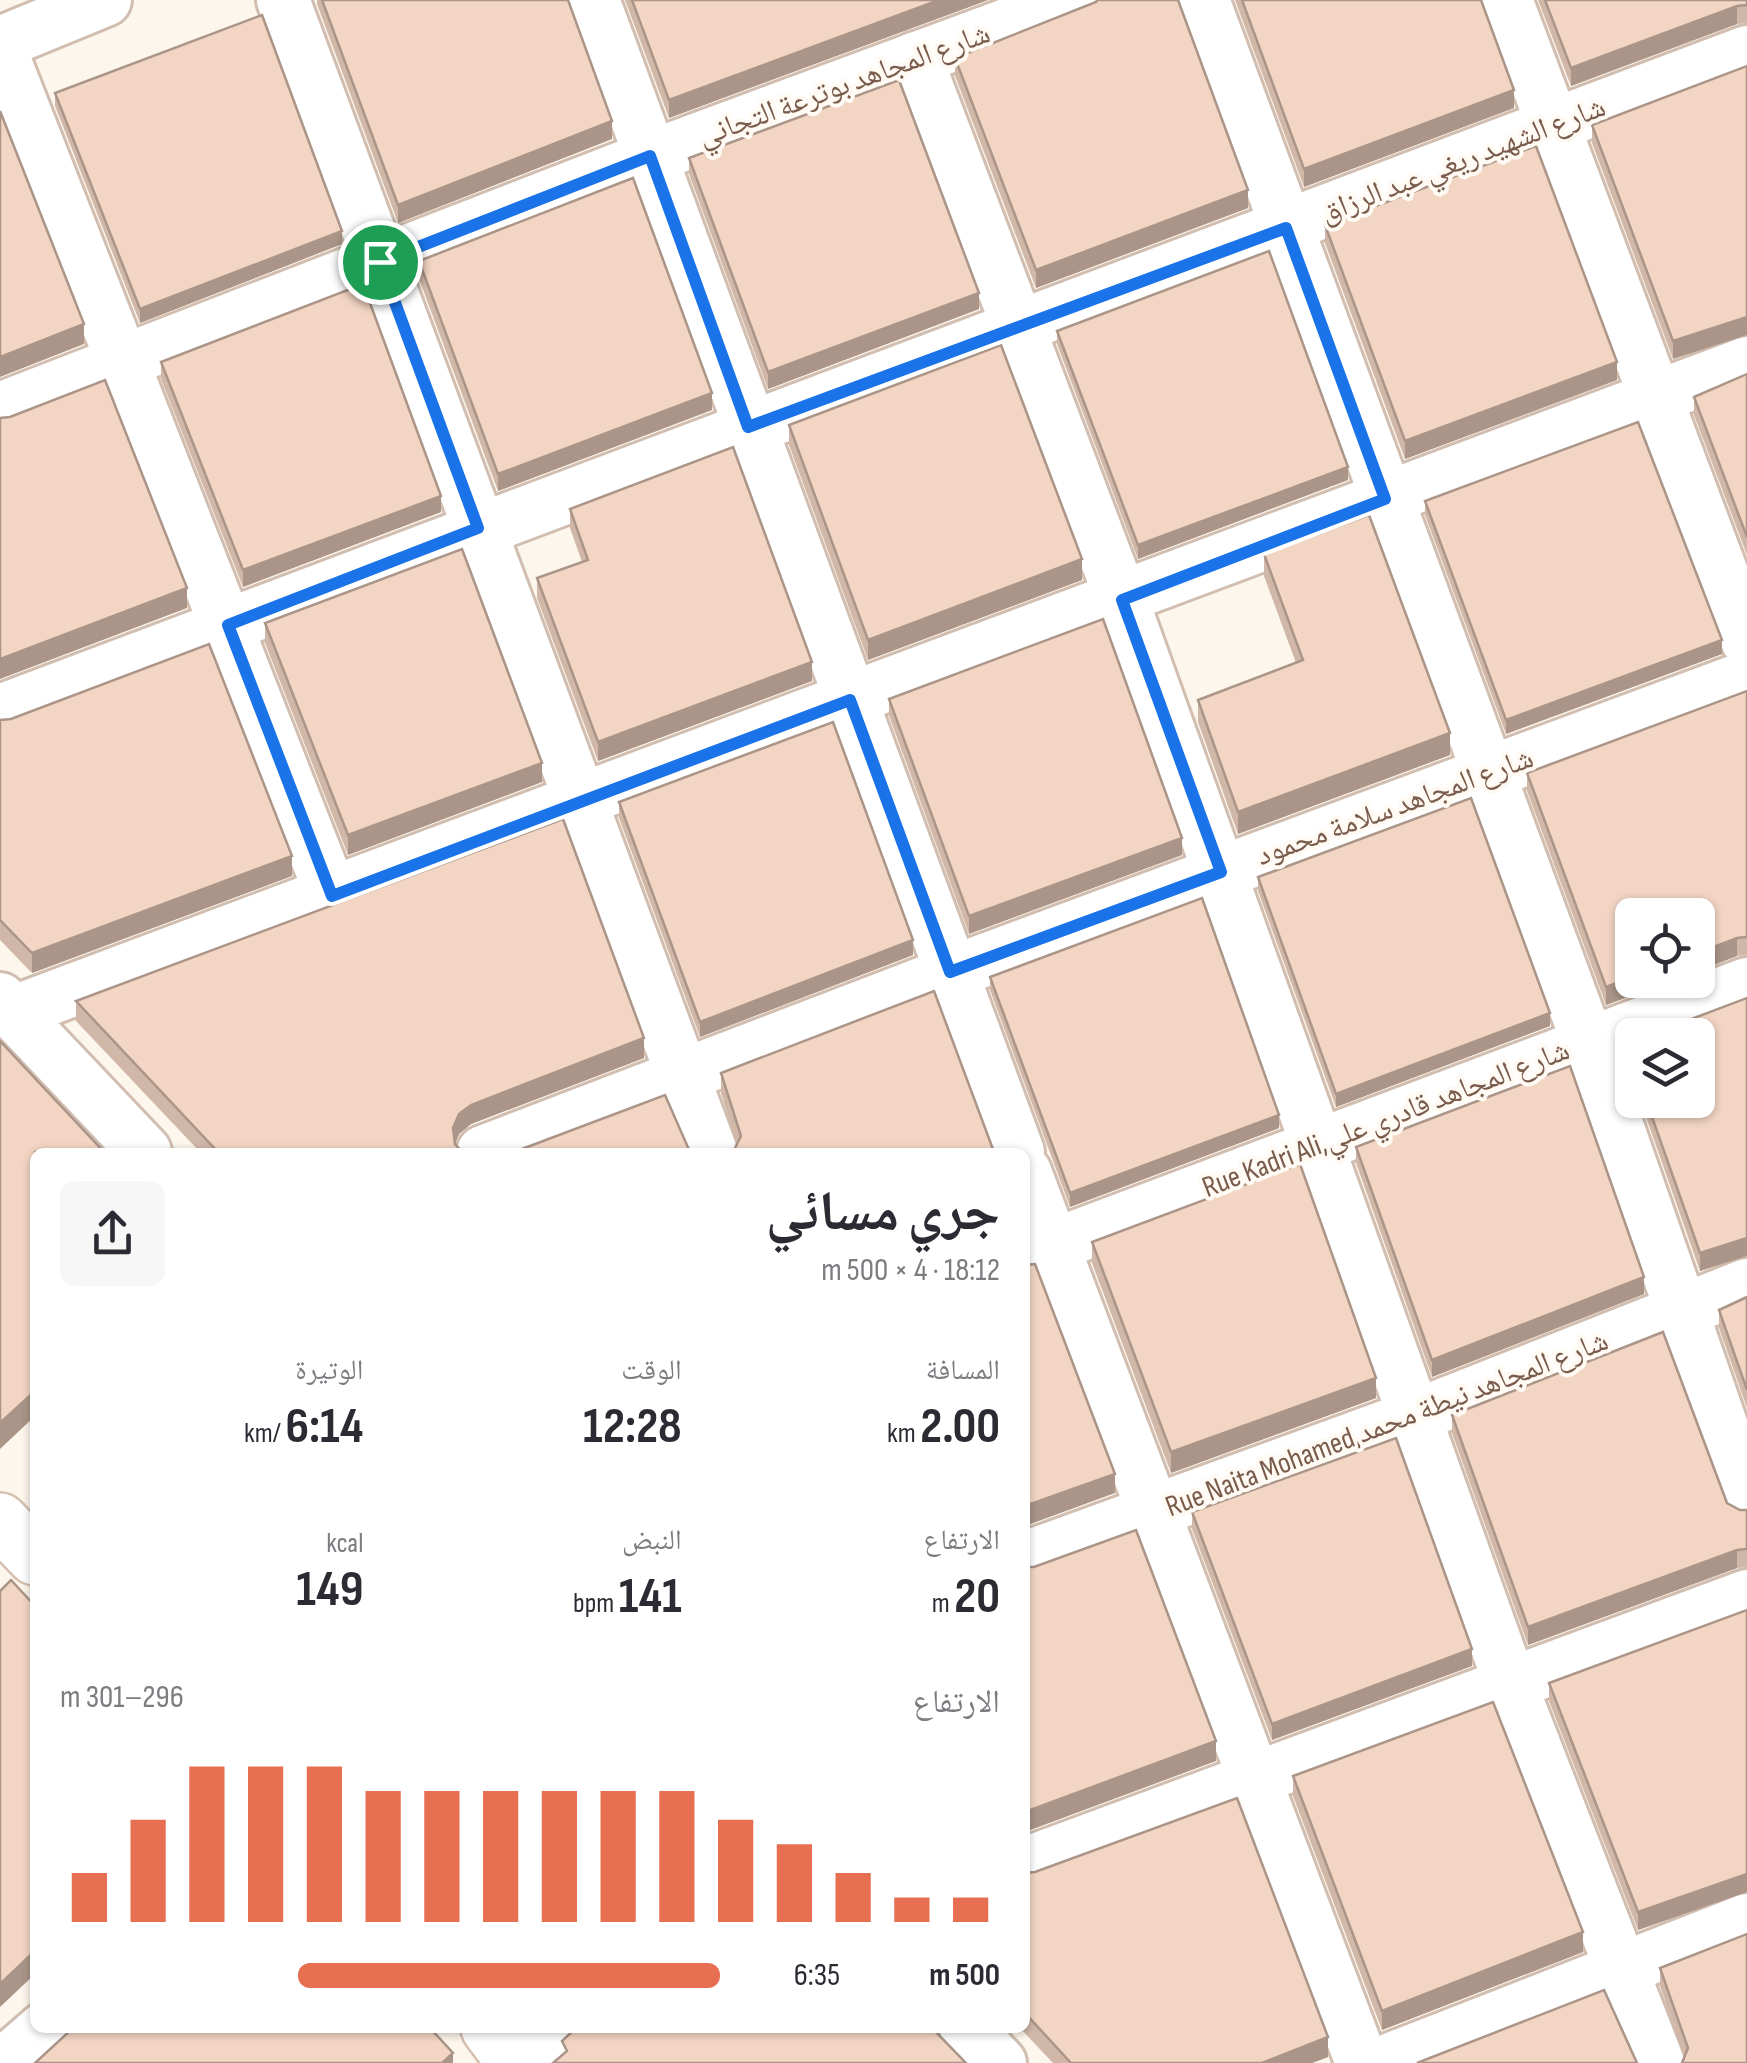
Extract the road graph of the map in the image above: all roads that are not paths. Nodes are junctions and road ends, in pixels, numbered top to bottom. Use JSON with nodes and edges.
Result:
{"nodes":[{"id":1,"x":106,"y":0,"type":"edge"},
{"id":2,"x":284,"y":0,"type":"edge"},
{"id":3,"x":592,"y":0,"type":"edge"},
{"id":4,"x":1074,"y":0,"type":"edge"},
{"id":5,"x":1203,"y":0,"type":"edge"},
{"id":6,"x":1506,"y":0,"type":"edge"},
{"id":7,"x":0,"y":46,"type":"edge"},
{"id":8,"x":1747,"y":52,"type":"edge"},
{"id":9,"x":916,"y":58,"type":"junction"},
{"id":10,"x":1551,"y":125,"type":"junction"},
{"id":11,"x":650,"y":156,"type":"junction"},
{"id":12,"x":1286,"y":228,"type":"junction"},
{"id":13,"x":380,"y":262,"type":"junction"},
{"id":14,"x":1018,"y":329,"type":"junction"},
{"id":15,"x":1747,"y":363,"type":"edge"},
{"id":16,"x":123,"y":364,"type":"junction"},
{"id":17,"x":1654,"y":398,"type":"junction"},
{"id":18,"x":0,"y":409,"type":"edge"},
{"id":19,"x":748,"y":427,"type":"junction"},
{"id":20,"x":1385,"y":499,"type":"junction"},
{"id":21,"x":478,"y":528,"type":"junction"},
{"id":22,"x":1122,"y":600,"type":"junction"},
{"id":23,"x":228,"y":625,"type":"junction"},
{"id":24,"x":1747,"y":640,"type":"edge"},
{"id":25,"x":1747,"y":677,"type":"edge"},
{"id":26,"x":850,"y":700,"type":"junction"},
{"id":27,"x":0,"y":711,"type":"edge"},
{"id":28,"x":1490,"y":772,"type":"junction"},
{"id":29,"x":582,"y":801,"type":"junction"},
{"id":30,"x":1221,"y":872,"type":"junction"},
{"id":31,"x":332,"y":896,"type":"junction"},
{"id":32,"x":950,"y":972,"type":"junction"},
{"id":33,"x":1747,"y":984,"type":"edge"},
{"id":34,"x":7,"y":1006,"type":"edge"},
{"id":35,"x":1588,"y":1042,"type":"junction"},
{"id":36,"x":682,"y":1077,"type":"junction"},
{"id":37,"x":1320,"y":1145,"type":"junction"},
{"id":38,"x":140,"y":1148,"type":"edge"},
{"id":39,"x":494,"y":1148,"type":"edge"},
{"id":40,"x":709,"y":1148,"type":"edge"},
{"id":41,"x":1016,"y":1148,"type":"edge"},
{"id":42,"x":1030,"y":1200,"type":"edge"},
{"id":43,"x":1039,"y":1251,"type":"edge"},
{"id":44,"x":1747,"y":1285,"type":"edge"},
{"id":45,"x":1681,"y":1312,"type":"junction"},
{"id":46,"x":1415,"y":1416,"type":"junction"},
{"id":47,"x":1747,"y":1498,"type":"edge"},
{"id":48,"x":1151,"y":1513,"type":"junction"},
{"id":49,"x":1030,"y":1556,"type":"edge"},
{"id":50,"x":1747,"y":1596,"type":"edge"},
{"id":51,"x":1510,"y":1684,"type":"junction"},
{"id":52,"x":1252,"y":1777,"type":"junction"},
{"id":53,"x":1030,"y":1862,"type":"edge"},
{"id":54,"x":1747,"y":1920,"type":"edge"},
{"id":55,"x":1622,"y":1970,"type":"junction"},
{"id":56,"x":39,"y":2033,"type":"edge"},
{"id":57,"x":493,"y":2033,"type":"edge"},
{"id":58,"x":556,"y":2033,"type":"edge"},
{"id":59,"x":971,"y":2033,"type":"edge"},
{"id":60,"x":5,"y":2063,"type":"edge"},
{"id":61,"x":515,"y":2063,"type":"edge"},
{"id":62,"x":522,"y":2063,"type":"edge"},
{"id":63,"x":1000,"y":2063,"type":"edge"},
{"id":64,"x":1362,"y":2063,"type":"edge"},
{"id":65,"x":1381,"y":2063,"type":"edge"},
{"id":66,"x":1658,"y":2063,"type":"edge"}],
"edges":[{"from":1,"to":7,"type":"street"},
{"from":2,"to":13,"type":"street"},
{"from":3,"to":11,"type":"street"},
{"from":4,"to":9,"type":"street","name":"شارع المجاهد بوترعة التجاني"},
{"from":5,"to":12,"type":"street"},
{"from":6,"to":10,"type":"street"},
{"from":7,"to":16,"type":"street"},
{"from":8,"to":10,"type":"street","name":"شارع الشهيد ريغي عبد الرزاق"},
{"from":9,"to":11,"type":"street","name":"شارع المجاهد بوترعة التجاني"},
{"from":9,"to":14,"type":"street"},
{"from":10,"to":12,"type":"street","name":"شارع الشهيد ريغي عبد الرزاق"},
{"from":10,"to":17,"type":"street"},
{"from":11,"to":13,"type":"street","name":"شارع المجاهد بوترعة التجاني"},
{"from":11,"to":19,"type":"street"},
{"from":12,"to":14,"type":"street","name":"شارع الشهيد ريغي عبد الرزاق"},
{"from":12,"to":20,"type":"street"},
{"from":13,"to":16,"type":"street","name":"شارع المجاهد بوترعة التجاني"},
{"from":13,"to":21,"type":"street"},
{"from":14,"to":19,"type":"street","name":"شارع الشهيد ريغي عبد الرزاق"},
{"from":14,"to":22,"type":"street"},
{"from":15,"to":17,"type":"street"},
{"from":16,"to":18,"type":"street","name":"شارع المجاهد بوترعة التجاني"},
{"from":16,"to":23,"type":"street"},
{"from":17,"to":20,"type":"street"},
{"from":17,"to":24,"type":"street"},
{"from":19,"to":21,"type":"street","name":"شارع الشهيد ريغي عبد الرزاق"},
{"from":19,"to":26,"type":"street"},
{"from":20,"to":22,"type":"street"},
{"from":20,"to":28,"type":"street"},
{"from":21,"to":23,"type":"street","name":"شارع الشهيد ريغي عبد الرزاق"},
{"from":21,"to":29,"type":"street"},
{"from":22,"to":26,"type":"street"},
{"from":22,"to":30,"type":"street"},
{"from":23,"to":27,"type":"street","name":"شارع الشهيد ريغي عبد الرزاق"},
{"from":23,"to":31,"type":"street"},
{"from":25,"to":28,"type":"street","name":"شارع المجاهد سلامة محمود"},
{"from":26,"to":29,"type":"street"},
{"from":26,"to":32,"type":"street"},
{"from":28,"to":30,"type":"street","name":"شارع المجاهد سلامة محمود"},
{"from":28,"to":35,"type":"street"},
{"from":29,"to":31,"type":"street"},
{"from":29,"to":36,"type":"street"},
{"from":30,"to":32,"type":"street","name":"شارع المجاهد سلامة محمود"},
{"from":30,"to":37,"type":"street"},
{"from":31,"to":34,"type":"street"},
{"from":32,"to":36,"type":"street","name":"شارع المجاهد سلامة محمود"},
{"from":32,"to":41,"type":"street"},
{"from":33,"to":35,"type":"street","name":"Rue Kadri Ali,شارع المجاهد قادري علي"},
{"from":34,"to":38,"type":"street"},
{"from":35,"to":37,"type":"street","name":"Rue Kadri Ali,شارع المجاهد قادري علي"},
{"from":35,"to":45,"type":"street"},
{"from":36,"to":39,"type":"street","name":"شارع المجاهد سلامة محمود"},
{"from":36,"to":40,"type":"street"},
{"from":37,"to":43,"type":"street","name":"Rue Kadri Ali,شارع المجاهد قادري علي"},
{"from":37,"to":46,"type":"street"},
{"from":42,"to":43,"type":"street"},
{"from":43,"to":48,"type":"street"},
{"from":44,"to":45,"type":"street","name":"Rue Naita Mohamed,شارع المجاهد نيطة محمد"},
{"from":45,"to":46,"type":"street","name":"Rue Naita Mohamed,شارع المجاهد نيطة محمد"},
{"from":45,"to":47,"type":"street"},
{"from":46,"to":48,"type":"street","name":"Rue Naita Mohamed,شارع المجاهد نيطة محمد"},
{"from":46,"to":51,"type":"street"},
{"from":48,"to":49,"type":"street","name":"Rue Naita Mohamed,شارع المجاهد نيطة محمد"},
{"from":48,"to":52,"type":"street"},
{"from":50,"to":51,"type":"street"},
{"from":51,"to":52,"type":"street"},
{"from":51,"to":55,"type":"street"},
{"from":52,"to":53,"type":"street"},
{"from":52,"to":64,"type":"street"},
{"from":54,"to":55,"type":"street"},
{"from":55,"to":65,"type":"street"},
{"from":55,"to":66,"type":"street"},
{"from":56,"to":60,"type":"street"},
{"from":57,"to":61,"type":"street"},
{"from":58,"to":62,"type":"street"},
{"from":59,"to":63,"type":"street"}]}
